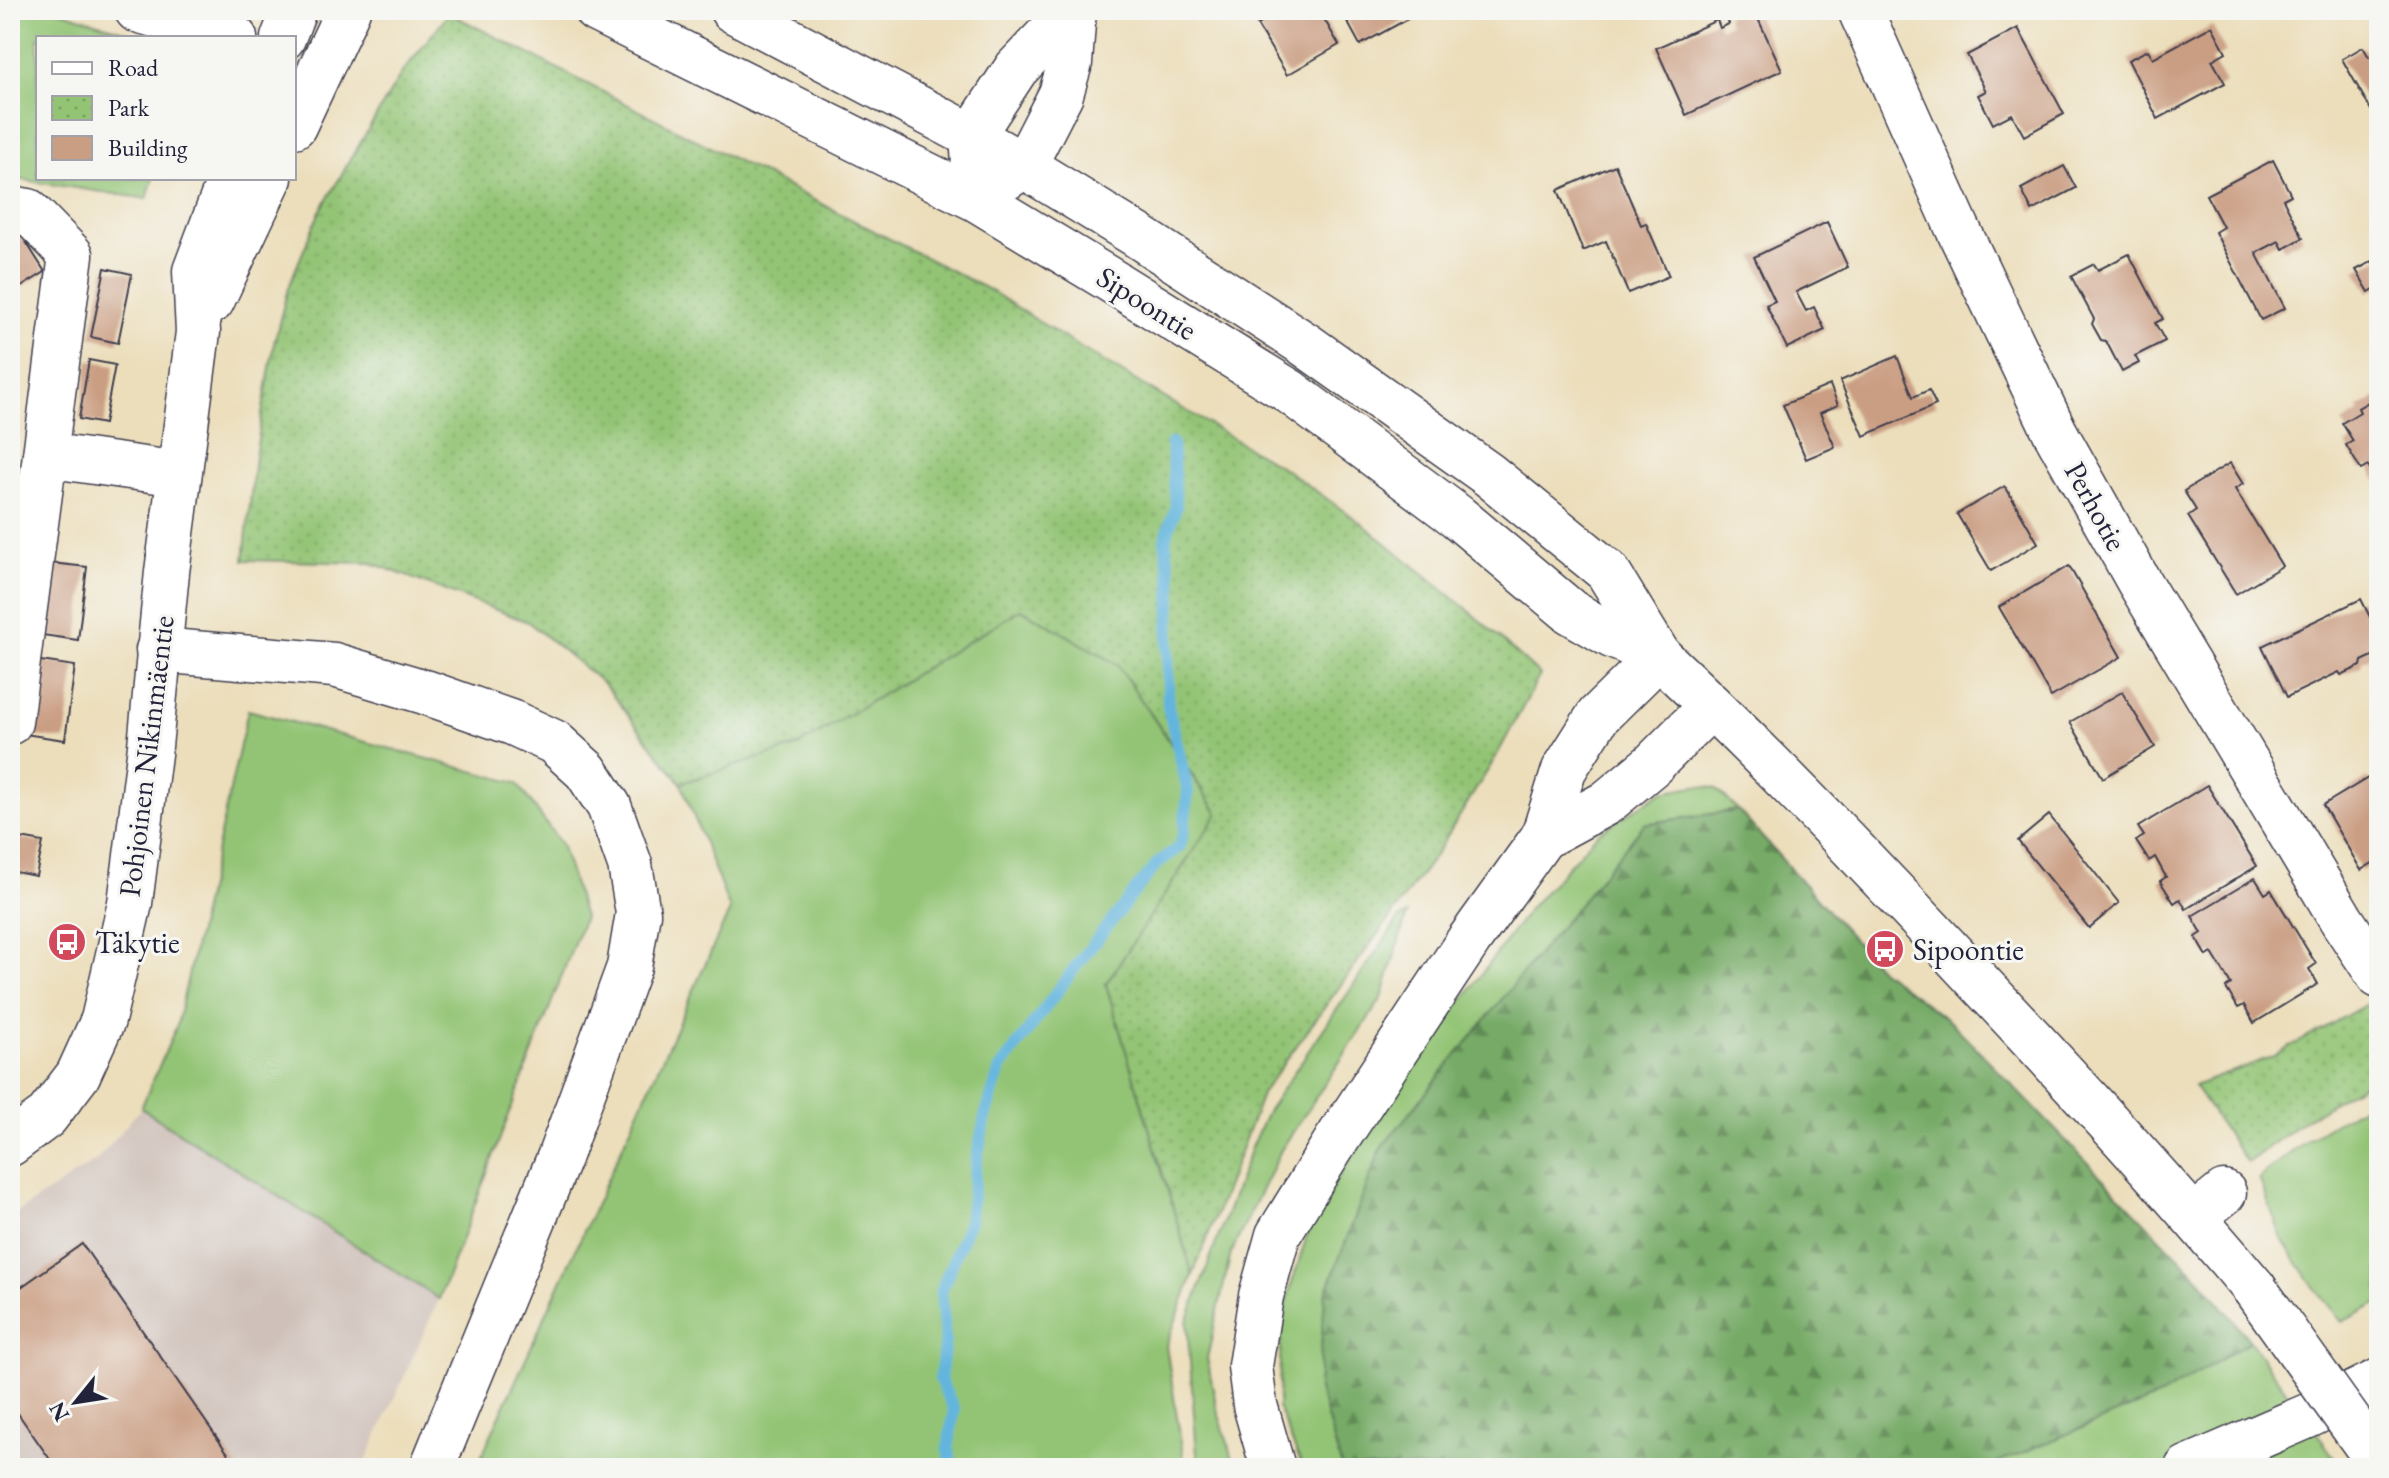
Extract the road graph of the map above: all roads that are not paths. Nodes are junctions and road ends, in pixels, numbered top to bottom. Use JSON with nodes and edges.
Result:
{"nodes":[{"id":1,"x":137,"y":10,"type":"edge"},
{"id":2,"x":294,"y":10,"type":"edge"},
{"id":3,"x":348,"y":10,"type":"edge"},
{"id":4,"x":596,"y":10,"type":"edge"},
{"id":5,"x":732,"y":10,"type":"edge"},
{"id":6,"x":1073,"y":10,"type":"edge"},
{"id":7,"x":1860,"y":10,"type":"edge"},
{"id":8,"x":228,"y":36,"type":"edge"},
{"id":9,"x":284,"y":36,"type":"edge"},
{"id":10,"x":306,"y":68,"type":"edge"},
{"id":11,"x":296,"y":116,"type":"edge"},
{"id":12,"x":972,"y":136,"type":"junction"},
{"id":13,"x":1024,"y":166,"type":"junction"},
{"id":14,"x":229,"y":180,"type":"edge"},
{"id":15,"x":269,"y":180,"type":"edge"},
{"id":16,"x":976,"y":199,"type":"junction"},
{"id":17,"x":10,"y":208,"type":"edge"},
{"id":18,"x":198,"y":332,"type":"junction"},
{"id":19,"x":45,"y":455,"type":"junction"},
{"id":20,"x":179,"y":474,"type":"junction"},
{"id":21,"x":158,"y":650,"type":"junction"},
{"id":22,"x":1659,"y":656,"type":"junction"},
{"id":23,"x":1711,"y":706,"type":"junction"},
{"id":24,"x":10,"y":722,"type":"edge"},
{"id":25,"x":1543,"y":837,"type":"junction"},
{"id":26,"x":2379,"y":976,"type":"edge"},
{"id":27,"x":10,"y":1144,"type":"edge"},
{"id":28,"x":2379,"y":1381,"type":"edge"},
{"id":29,"x":2310,"y":1415,"type":"junction"},
{"id":30,"x":2379,"y":1463,"type":"edge"},
{"id":31,"x":432,"y":1468,"type":"edge"},
{"id":32,"x":1273,"y":1468,"type":"edge"},
{"id":33,"x":2187,"y":1468,"type":"edge"},
{"id":34,"x":2231,"y":1468,"type":"edge"}],
"edges":[{"from":1,"to":8,"type":"street"},
{"from":2,"to":9,"type":"street"},
{"from":3,"to":10,"type":"street"},
{"from":4,"to":16,"type":"street","name":"Sipoontie"},
{"from":5,"to":12,"type":"street","name":"Sipoontie"},
{"from":6,"to":12,"type":"street"},
{"from":6,"to":13,"type":"street"},
{"from":7,"to":26,"type":"street","name":"Perhotie"},
{"from":10,"to":11,"type":"street"},
{"from":12,"to":13,"type":"street","name":"Sipoontie"},
{"from":12,"to":16,"type":"street"},
{"from":13,"to":16,"type":"street"},
{"from":13,"to":22,"type":"street","name":"Sipoontie"},
{"from":14,"to":18,"type":"street","name":"Pohjoinen Nikinmäentie"},
{"from":15,"to":18,"type":"street","name":"Pohjoinen Nikinmäentie"},
{"from":16,"to":22,"type":"street","name":"Sipoontie"},
{"from":17,"to":19,"type":"street"},
{"from":18,"to":20,"type":"street","name":"Pohjoinen Nikinmäentie"},
{"from":19,"to":20,"type":"street"},
{"from":19,"to":24,"type":"street"},
{"from":20,"to":21,"type":"street","name":"Pohjoinen Nikinmäentie"},
{"from":21,"to":27,"type":"street","name":"Pohjoinen Nikinmäentie"},
{"from":21,"to":31,"type":"street"},
{"from":22,"to":23,"type":"street","name":"Sipoontie"},
{"from":22,"to":25,"type":"street"},
{"from":23,"to":25,"type":"street"},
{"from":23,"to":30,"type":"street","name":"Sipoontie","bridge":true},
{"from":25,"to":32,"type":"street"},
{"from":28,"to":29,"type":"street"},
{"from":29,"to":33,"type":"street"},
{"from":29,"to":34,"type":"street"}]}
